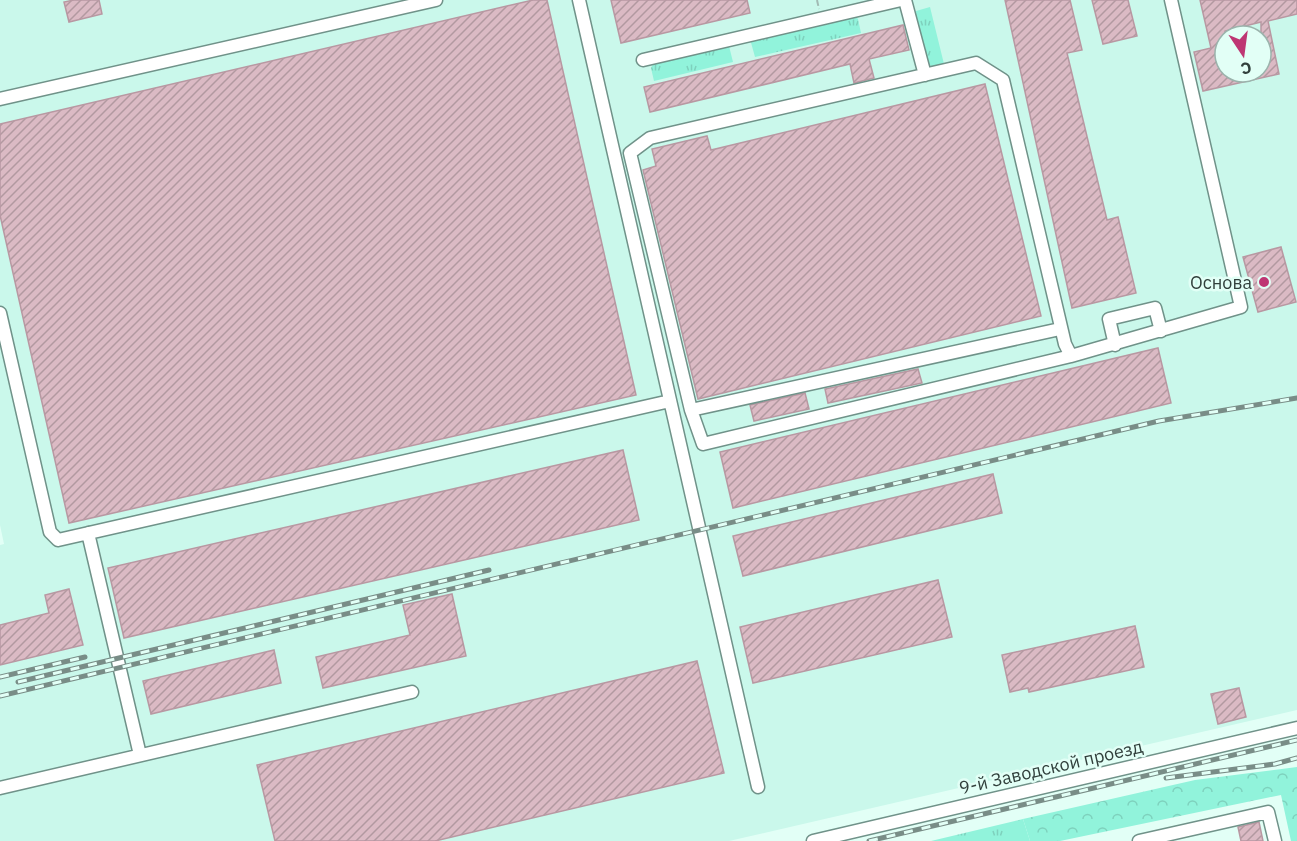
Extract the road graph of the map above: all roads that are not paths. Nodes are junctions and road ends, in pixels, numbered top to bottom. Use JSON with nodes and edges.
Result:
{"nodes":[{"id":1,"x":436,"y":0,"type":"edge"},
{"id":2,"x":579,"y":0,"type":"edge"},
{"id":3,"x":901,"y":0,"type":"edge"},
{"id":4,"x":905,"y":0,"type":"edge"},
{"id":5,"x":1171,"y":0,"type":"edge"},
{"id":6,"x":643,"y":60,"type":"dead end"},
{"id":7,"x":925,"y":75,"type":"junction"},
{"id":8,"x":0,"y":99,"type":"edge"},
{"id":9,"x":0,"y":314,"type":"edge"},
{"id":10,"x":1060,"y":329,"type":"junction"},
{"id":11,"x":1161,"y":331,"type":"junction"},
{"id":12,"x":1115,"y":345,"type":"junction"},
{"id":13,"x":1071,"y":356,"type":"junction"},
{"id":14,"x":670,"y":401,"type":"junction"},
{"id":15,"x":691,"y":410,"type":"junction"},
{"id":16,"x":88,"y":533,"type":"junction"},
{"id":17,"x":412,"y":692,"type":"dead end"},
{"id":18,"x":1297,"y":728,"type":"edge"},
{"id":19,"x":140,"y":755,"type":"junction"},
{"id":20,"x":758,"y":787,"type":"dead end"},
{"id":21,"x":0,"y":788,"type":"edge"},
{"id":22,"x":813,"y":841,"type":"edge"},
{"id":23,"x":1139,"y":841,"type":"edge"},
{"id":24,"x":1275,"y":841,"type":"edge"}],
"edges":[{"from":1,"to":8,"type":"lane"},
{"from":2,"to":14,"type":"lane"},
{"from":3,"to":6,"type":"lane"},
{"from":4,"to":7,"type":"lane"},
{"from":5,"to":11,"type":"lane"},
{"from":7,"to":10,"type":"lane"},
{"from":7,"to":15,"type":"lane"},
{"from":9,"to":16,"type":"lane"},
{"from":10,"to":13,"type":"lane"},
{"from":10,"to":15,"type":"lane"},
{"from":11,"to":12,"type":"lane"},
{"from":11,"to":12,"type":"lane"},
{"from":12,"to":13,"type":"lane"},
{"from":13,"to":15,"type":"lane"},
{"from":14,"to":16,"type":"lane"},
{"from":14,"to":20,"type":"lane"},
{"from":16,"to":19,"type":"lane"},
{"from":17,"to":19,"type":"lane"},
{"from":18,"to":22,"type":"lane","name":"9-й Заводской проезд"},
{"from":19,"to":21,"type":"lane"},
{"from":23,"to":24,"type":"lane"}]}
